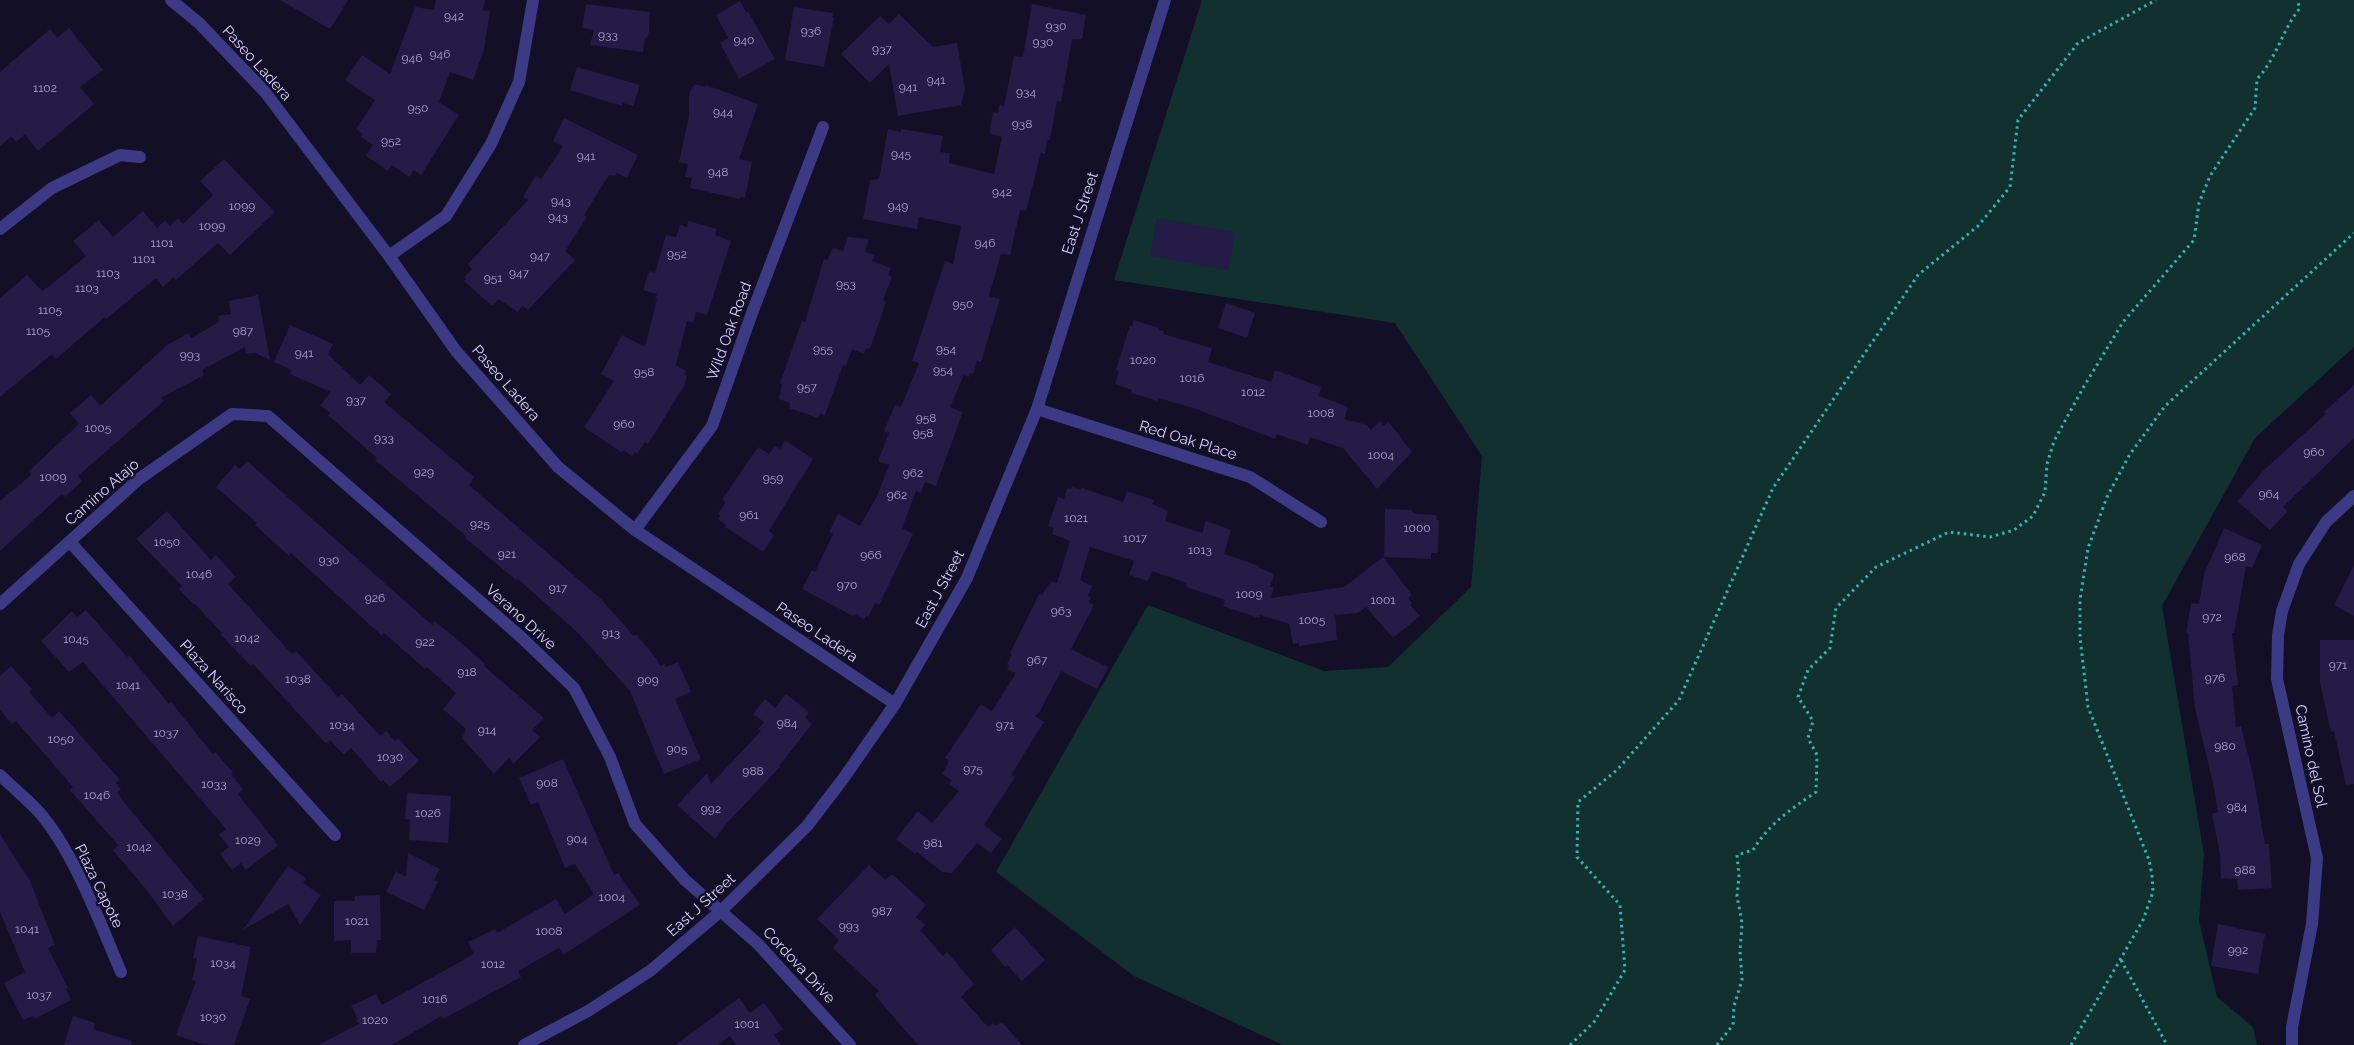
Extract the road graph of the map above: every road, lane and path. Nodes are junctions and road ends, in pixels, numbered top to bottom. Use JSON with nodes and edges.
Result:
{"nodes":[{"id":1,"x":171,"y":0,"type":"edge"},
{"id":2,"x":533,"y":0,"type":"edge"},
{"id":3,"x":1165,"y":0,"type":"edge"},
{"id":4,"x":2156,"y":0,"type":"edge"},
{"id":5,"x":2297,"y":0,"type":"edge"},
{"id":6,"x":823,"y":127,"type":"dead end"},
{"id":7,"x":140,"y":157,"type":"dead end"},
{"id":8,"x":0,"y":230,"type":"edge"},
{"id":9,"x":2354,"y":233,"type":"edge"},
{"id":10,"x":389,"y":256,"type":"junction"},
{"id":11,"x":1037,"y":409,"type":"junction"},
{"id":12,"x":232,"y":414,"type":"joint"},
{"id":13,"x":2354,"y":496,"type":"edge"},
{"id":14,"x":1321,"y":522,"type":"dead end"},
{"id":15,"x":635,"y":530,"type":"junction"},
{"id":16,"x":70,"y":542,"type":"junction"},
{"id":17,"x":0,"y":604,"type":"edge"},
{"id":18,"x":895,"y":704,"type":"junction"},
{"id":19,"x":0,"y":776,"type":"edge"},
{"id":20,"x":335,"y":835,"type":"dead end"},
{"id":21,"x":722,"y":910,"type":"junction"},
{"id":22,"x":2121,"y":960,"type":"junction"},
{"id":23,"x":121,"y":972,"type":"dead end"},
{"id":24,"x":524,"y":1045,"type":"edge"},
{"id":25,"x":850,"y":1045,"type":"edge"},
{"id":26,"x":1570,"y":1045,"type":"edge"},
{"id":27,"x":1717,"y":1045,"type":"edge"},
{"id":28,"x":2071,"y":1045,"type":"edge"},
{"id":29,"x":2167,"y":1045,"type":"edge"},
{"id":30,"x":2292,"y":1045,"type":"edge"}],
"edges":[{"from":1,"to":10,"type":"street","name":"Paseo Ladera"},
{"from":2,"to":10,"type":"street"},
{"from":3,"to":11,"type":"street","name":"East J Street"},
{"from":4,"to":26,"type":"path"},
{"from":5,"to":27,"type":"path"},
{"from":6,"to":15,"type":"street","name":"Wild Oak Road"},
{"from":7,"to":8,"type":"street"},
{"from":9,"to":22,"type":"path"},
{"from":10,"to":15,"type":"street","name":"Paseo Ladera"},
{"from":11,"to":14,"type":"street","name":"Red Oak Place"},
{"from":11,"to":18,"type":"street","name":"East J Street"},
{"from":12,"to":16,"type":"street","name":"Camino Atajo"},
{"from":12,"to":21,"type":"street","name":"Verano Drive"},
{"from":13,"to":30,"type":"street","name":"Camino del Sol"},
{"from":15,"to":18,"type":"street","name":"Paseo Ladera"},
{"from":16,"to":17,"type":"street","name":"Camino Atajo"},
{"from":16,"to":20,"type":"street","name":"Plaza Narisco"},
{"from":18,"to":21,"type":"street","name":"East J Street"},
{"from":19,"to":23,"type":"street","name":"Plaza Capote"},
{"from":21,"to":24,"type":"street","name":"East J Street"},
{"from":21,"to":25,"type":"street","name":"Cordova Drive"},
{"from":22,"to":28,"type":"path"},
{"from":22,"to":29,"type":"path"}]}
